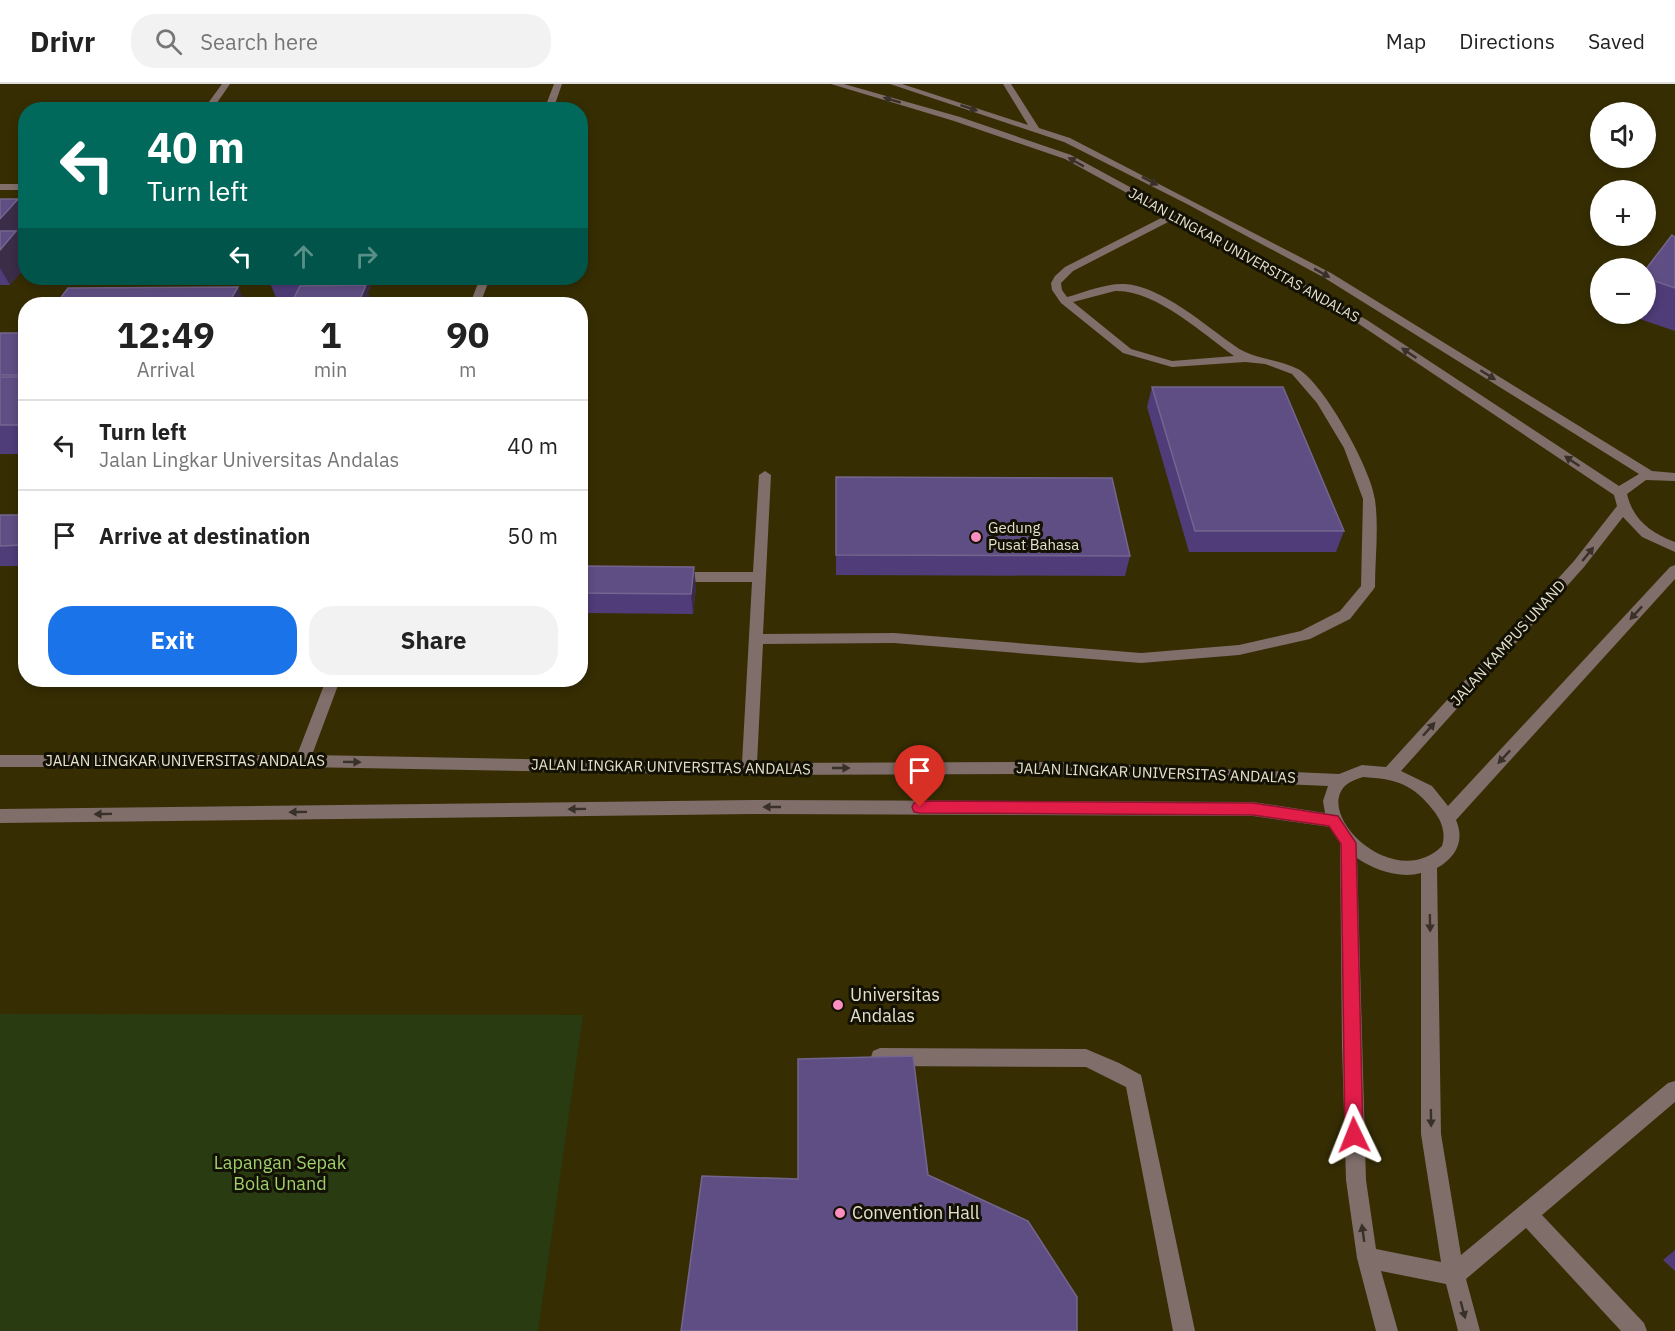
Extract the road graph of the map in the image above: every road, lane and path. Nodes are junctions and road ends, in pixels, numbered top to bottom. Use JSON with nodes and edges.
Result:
{"nodes":[{"id":1,"x":226,"y":84,"type":"edge"},
{"id":2,"x":558,"y":84,"type":"edge"},
{"id":3,"x":835,"y":84,"type":"edge"},
{"id":4,"x":1007,"y":84,"type":"edge"},
{"id":5,"x":900,"y":85,"type":"edge"},
{"id":6,"x":213,"y":102,"type":"edge"},
{"id":7,"x":551,"y":102,"type":"edge"},
{"id":8,"x":1036,"y":130,"type":"junction"},
{"id":9,"x":1129,"y":171,"type":"junction"},
{"id":10,"x":1111,"y":181,"type":"junction"},
{"id":11,"x":0,"y":187,"type":"edge"},
{"id":12,"x":18,"y":188,"type":"edge"},
{"id":13,"x":1174,"y":215,"type":"junction"},
{"id":14,"x":1065,"y":301,"type":"junction"},
{"id":15,"x":1245,"y":359,"type":"junction"},
{"id":16,"x":765,"y":475,"type":"dead end"},
{"id":17,"x":1649,"y":476,"type":"junction"},
{"id":18,"x":1675,"y":477,"type":"edge"},
{"id":19,"x":1620,"y":493,"type":"junction"},
{"id":20,"x":1622,"y":509,"type":"junction"},
{"id":21,"x":1675,"y":547,"type":"edge"},
{"id":22,"x":1675,"y":570,"type":"edge"},
{"id":23,"x":664,"y":577,"type":"edge"},
{"id":24,"x":759,"y":578,"type":"junction"},
{"id":25,"x":755,"y":639,"type":"junction"},
{"id":26,"x":330,"y":687,"type":"edge"},
{"id":27,"x":0,"y":761,"type":"edge"},
{"id":28,"x":302,"y":761,"type":"junction"},
{"id":29,"x":749,"y":769,"type":"junction"},
{"id":30,"x":1389,"y":772,"type":"junction"},
{"id":31,"x":1341,"y":780,"type":"junction"},
{"id":32,"x":0,"y":816,"type":"edge"},
{"id":33,"x":1449,"y":816,"type":"junction"},
{"id":34,"x":1333,"y":821,"type":"junction"},
{"id":35,"x":1348,"y":843,"type":"junction"},
{"id":36,"x":1429,"y":864,"type":"junction"},
{"id":37,"x":880,"y":1057,"type":"edge"},
{"id":38,"x":1675,"y":1090,"type":"edge"},
{"id":39,"x":1526,"y":1213,"type":"junction"},
{"id":40,"x":1367,"y":1258,"type":"junction"},
{"id":41,"x":1454,"y":1275,"type":"junction"},
{"id":42,"x":1184,"y":1331,"type":"edge"},
{"id":43,"x":1387,"y":1331,"type":"edge"},
{"id":44,"x":1469,"y":1331,"type":"edge"},
{"id":45,"x":1636,"y":1331,"type":"edge"}],
"edges":[{"from":1,"to":6,"type":"street"},
{"from":2,"to":7,"type":"street"},
{"from":10,"to":3,"type":"street","name":"JALAN LINGKAR UNIVERSITAS ANDALAS","one_way":true},
{"from":4,"to":8,"type":"street"},
{"from":5,"to":8,"type":"street","name":"JALAN LINGKAR UNIVERSITAS ANDALAS","one_way":true},
{"from":8,"to":9,"type":"street","name":"JALAN LINGKAR UNIVERSITAS ANDALAS"},
{"from":9,"to":10,"type":"street"},
{"from":9,"to":17,"type":"street","name":"JALAN LINGKAR UNIVERSITAS ANDALAS","one_way":true},
{"from":10,"to":13,"type":"street","name":"JALAN LINGKAR UNIVERSITAS ANDALAS"},
{"from":11,"to":12,"type":"street"},
{"from":13,"to":14,"type":"street"},
{"from":19,"to":13,"type":"street","name":"JALAN LINGKAR UNIVERSITAS ANDALAS","one_way":true},
{"from":14,"to":15,"type":"street"},
{"from":14,"to":15,"type":"street"},
{"from":15,"to":25,"type":"street"},
{"from":16,"to":24,"type":"street"},
{"from":17,"to":18,"type":"street"},
{"from":17,"to":19,"type":"street"},
{"from":19,"to":20,"type":"street"},
{"from":20,"to":21,"type":"street"},
{"from":30,"to":20,"type":"street","name":"JALAN KAMPUS UNAND","one_way":true},
{"from":22,"to":33,"type":"street","one_way":true},
{"from":23,"to":24,"type":"street"},
{"from":24,"to":25,"type":"street"},
{"from":25,"to":29,"type":"street"},
{"from":26,"to":28,"type":"street"},
{"from":27,"to":28,"type":"street","name":"JALAN LINGKAR UNIVERSITAS ANDALAS"},
{"from":28,"to":29,"type":"street","name":"JALAN LINGKAR UNIVERSITAS ANDALAS","one_way":true},
{"from":29,"to":31,"type":"street","name":"JALAN LINGKAR UNIVERSITAS ANDALAS","one_way":true},
{"from":30,"to":31,"type":"street"},
{"from":30,"to":33,"type":"street"},
{"from":31,"to":34,"type":"street"},
{"from":34,"to":32,"type":"street","one_way":true},
{"from":33,"to":36,"type":"street"},
{"from":34,"to":35,"type":"street"},
{"from":35,"to":36,"type":"street"},
{"from":40,"to":35,"type":"street","one_way":true},
{"from":36,"to":41,"type":"street","one_way":true},
{"from":37,"to":42,"type":"street"},
{"from":38,"to":39,"type":"street"},
{"from":39,"to":41,"type":"street"},
{"from":39,"to":45,"type":"street"},
{"from":40,"to":41,"type":"street"},
{"from":40,"to":43,"type":"street"},
{"from":41,"to":44,"type":"street","one_way":true}]}
